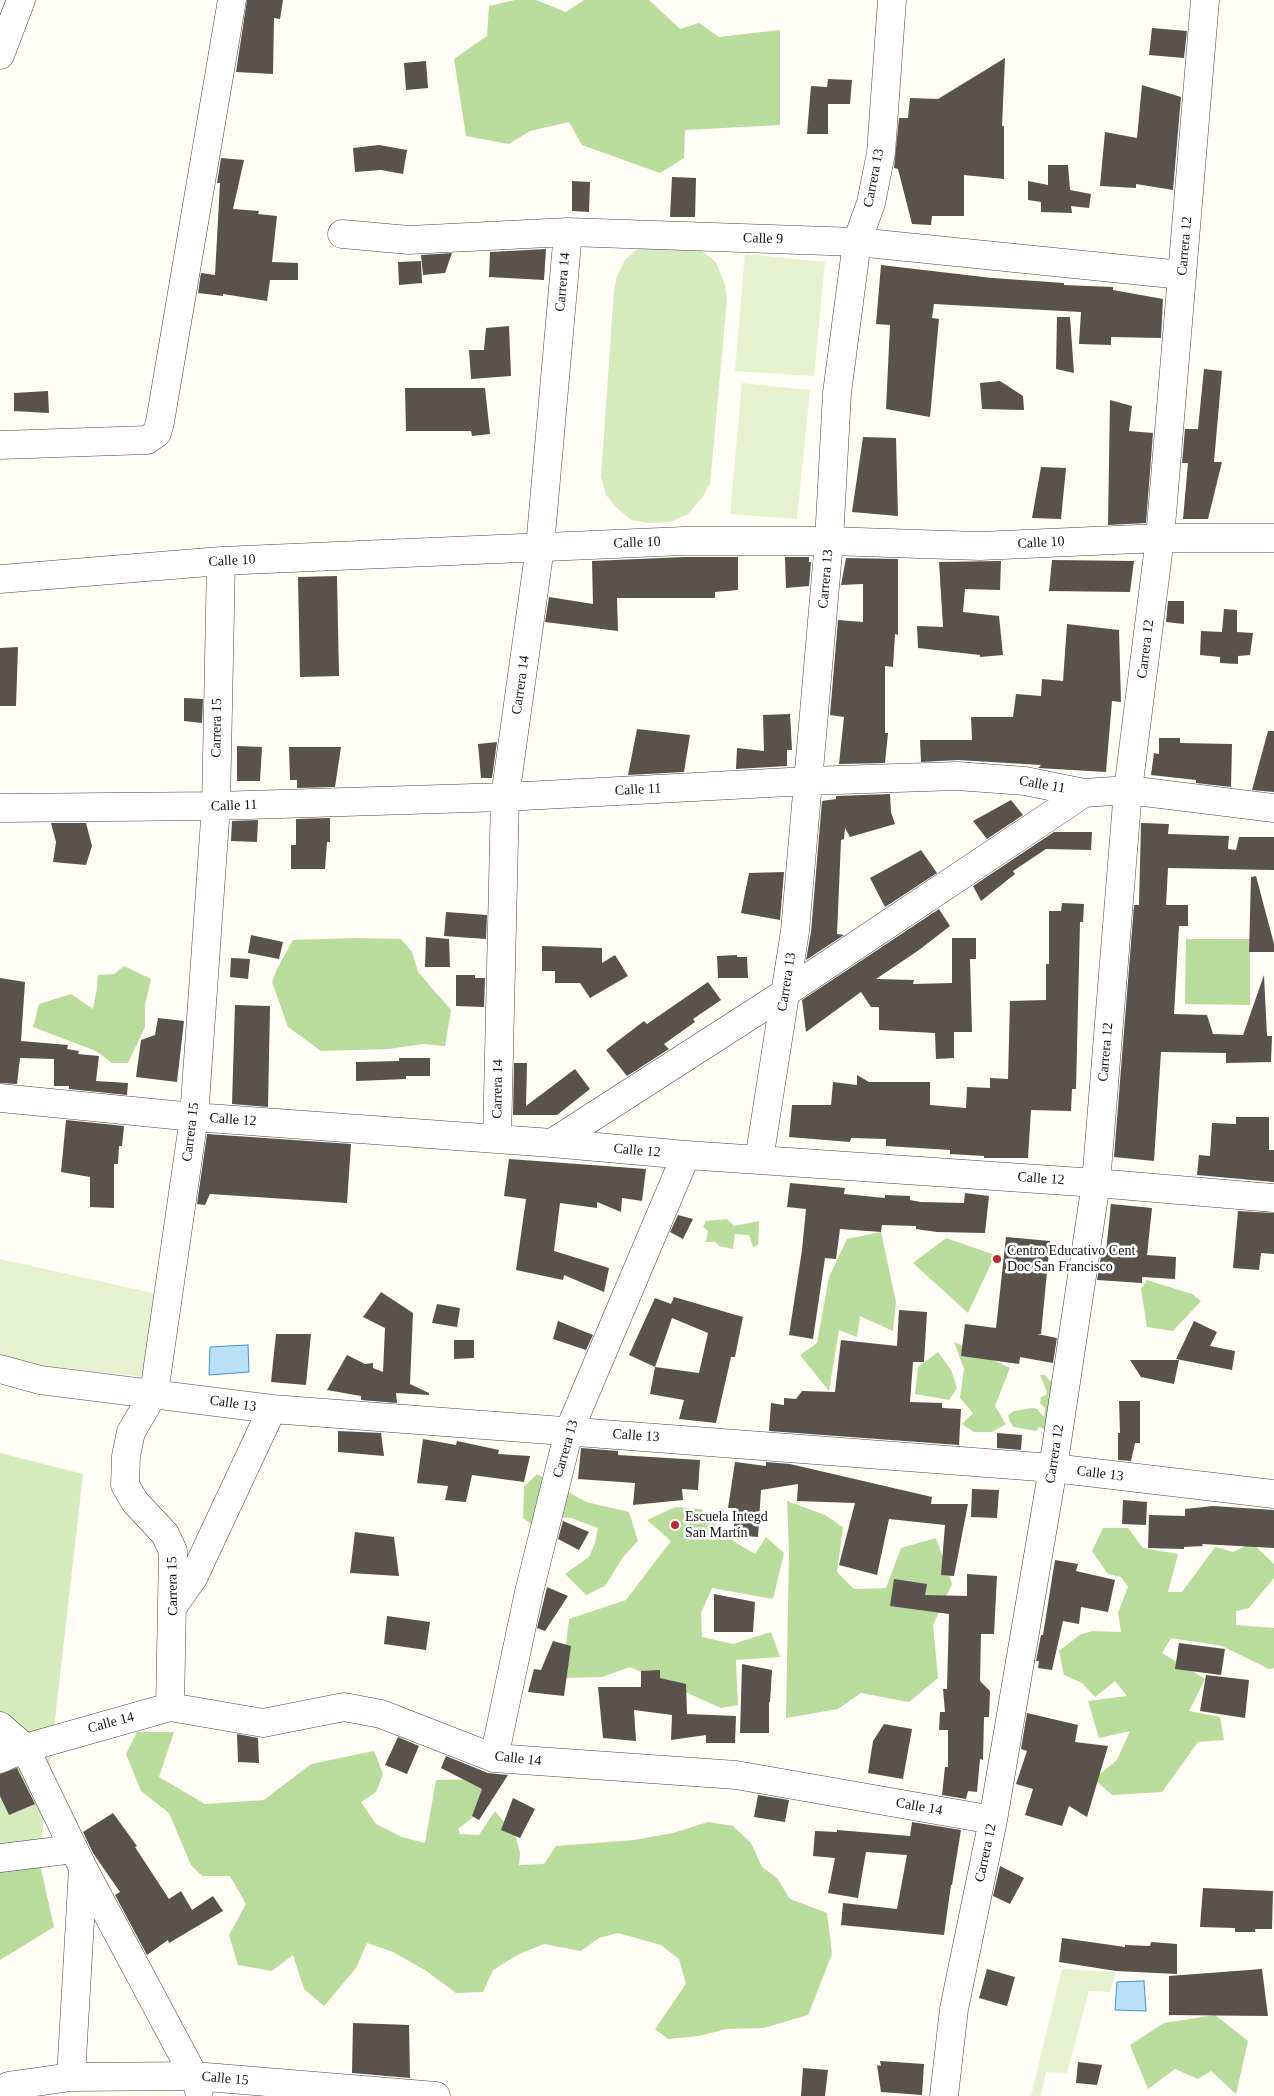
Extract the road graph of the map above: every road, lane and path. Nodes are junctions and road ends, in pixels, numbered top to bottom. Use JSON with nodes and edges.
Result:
{"nodes":[{"id":1,"x":21,"y":0,"type":"edge"},
{"id":2,"x":232,"y":0,"type":"edge"},
{"id":3,"x":892,"y":0,"type":"edge"},
{"id":4,"x":1205,"y":0,"type":"edge"},
{"id":5,"x":0,"y":54,"type":"edge"},
{"id":6,"x":568,"y":232,"type":"junction"},
{"id":7,"x":342,"y":234,"type":"dead end"},
{"id":8,"x":857,"y":242,"type":"junction"},
{"id":9,"x":1182,"y":275,"type":"junction"},
{"id":10,"x":0,"y":445,"type":"edge"},
{"id":11,"x":1160,"y":538,"type":"junction"},
{"id":12,"x":1274,"y":538,"type":"edge"},
{"id":13,"x":829,"y":542,"type":"junction"},
{"id":14,"x":540,"y":547,"type":"junction"},
{"id":15,"x":221,"y":561,"type":"junction"},
{"id":16,"x":0,"y":578,"type":"edge"},
{"id":17,"x":808,"y":781,"type":"junction"},
{"id":18,"x":1128,"y":790,"type":"junction"},
{"id":19,"x":1084,"y":793,"type":"junction"},
{"id":20,"x":505,"y":797,"type":"junction"},
{"id":21,"x":216,"y":806,"type":"junction"},
{"id":22,"x":0,"y":808,"type":"edge"},
{"id":23,"x":1274,"y":808,"type":"edge"},
{"id":24,"x":786,"y":993,"type":"junction"},
{"id":25,"x":0,"y":1098,"type":"edge"},
{"id":26,"x":194,"y":1117,"type":"junction"},
{"id":27,"x":497,"y":1139,"type":"junction"},
{"id":28,"x":552,"y":1143,"type":"junction"},
{"id":29,"x":686,"y":1155,"type":"junction"},
{"id":30,"x":760,"y":1160,"type":"junction"},
{"id":31,"x":1096,"y":1183,"type":"junction"},
{"id":32,"x":1274,"y":1198,"type":"edge"},
{"id":33,"x":0,"y":1368,"type":"edge"},
{"id":34,"x":154,"y":1393,"type":"junction"},
{"id":35,"x":272,"y":1409,"type":"junction"},
{"id":36,"x":570,"y":1431,"type":"junction"},
{"id":37,"x":1053,"y":1468,"type":"junction"},
{"id":38,"x":1274,"y":1494,"type":"edge"},
{"id":39,"x":174,"y":1605,"type":"junction"},
{"id":40,"x":170,"y":1707,"type":"junction"},
{"id":41,"x":0,"y":1726,"type":"edge"},
{"id":42,"x":25,"y":1748,"type":"junction"},
{"id":43,"x":494,"y":1758,"type":"junction"},
{"id":44,"x":0,"y":1759,"type":"edge"},
{"id":45,"x":993,"y":1820,"type":"junction"},
{"id":46,"x":0,"y":1858,"type":"edge"},
{"id":47,"x":79,"y":1859,"type":"junction"},
{"id":48,"x":71,"y":2077,"type":"junction"},
{"id":49,"x":198,"y":2086,"type":"edge"},
{"id":50,"x":10,"y":2090,"type":"edge"},
{"id":51,"x":436,"y":2096,"type":"edge"},
{"id":52,"x":944,"y":2096,"type":"edge"}],
"edges":[{"from":1,"to":5,"type":"street"},
{"from":2,"to":10,"type":"street"},
{"from":3,"to":8,"type":"street","name":"Carrera 13"},
{"from":4,"to":9,"type":"street","name":"Carrera 12"},
{"from":6,"to":7,"type":"street","name":"Calle 9"},
{"from":6,"to":8,"type":"street","name":"Calle 9"},
{"from":6,"to":14,"type":"street","name":"Carrera 14"},
{"from":8,"to":9,"type":"street","name":"Calle 9"},
{"from":8,"to":13,"type":"street","name":"Carrera 13"},
{"from":9,"to":11,"type":"street","name":"Carrera 12"},
{"from":11,"to":12,"type":"street","name":"Calle 10"},
{"from":11,"to":13,"type":"street","name":"Calle 10"},
{"from":11,"to":18,"type":"street","name":"Carrera 12"},
{"from":13,"to":14,"type":"street","name":"Calle 10"},
{"from":13,"to":17,"type":"street","name":"Carrera 13"},
{"from":14,"to":15,"type":"street","name":"Calle 10"},
{"from":14,"to":20,"type":"street","name":"Carrera 14"},
{"from":15,"to":16,"type":"street","name":"Calle 10"},
{"from":15,"to":21,"type":"street","name":"Carrera 15"},
{"from":17,"to":19,"type":"street","name":"Calle 11"},
{"from":17,"to":20,"type":"street","name":"Calle 11"},
{"from":17,"to":24,"type":"street","name":"Carrera 13"},
{"from":18,"to":19,"type":"street","name":"Calle 11"},
{"from":18,"to":23,"type":"street","name":"Calle 11"},
{"from":18,"to":31,"type":"street","name":"Carrera 12"},
{"from":19,"to":24,"type":"street"},
{"from":20,"to":21,"type":"street","name":"Calle 11"},
{"from":20,"to":27,"type":"street","name":"Carrera 14"},
{"from":21,"to":22,"type":"street","name":"Calle 11"},
{"from":21,"to":26,"type":"street","name":"Carrera 15"},
{"from":24,"to":28,"type":"street"},
{"from":24,"to":30,"type":"street","name":"Carrera 13"},
{"from":25,"to":26,"type":"street","name":"Calle 12"},
{"from":26,"to":27,"type":"street","name":"Calle 12"},
{"from":26,"to":34,"type":"street","name":"Carrera 15"},
{"from":27,"to":28,"type":"street","name":"Calle 12"},
{"from":28,"to":29,"type":"street","name":"Calle 12"},
{"from":29,"to":30,"type":"street","name":"Calle 12"},
{"from":29,"to":36,"type":"street","name":"Carrera 13"},
{"from":30,"to":31,"type":"street","name":"Calle 12"},
{"from":31,"to":32,"type":"street","name":"Calle 12"},
{"from":31,"to":37,"type":"street","name":"Carrera 12"},
{"from":33,"to":34,"type":"street","name":"Calle 13"},
{"from":34,"to":35,"type":"street","name":"Calle 13"},
{"from":34,"to":39,"type":"street","name":"Carrera 15"},
{"from":35,"to":36,"type":"street","name":"Calle 13"},
{"from":35,"to":39,"type":"street"},
{"from":36,"to":37,"type":"street","name":"Calle 13"},
{"from":36,"to":43,"type":"street","name":"Carrera 13"},
{"from":37,"to":38,"type":"street","name":"Calle 13"},
{"from":37,"to":45,"type":"street","name":"Carrera 12"},
{"from":39,"to":40,"type":"street","name":"Carrera 15"},
{"from":40,"to":42,"type":"street","name":"Calle 14"},
{"from":40,"to":43,"type":"street","name":"Calle 14"},
{"from":41,"to":42,"type":"street"},
{"from":42,"to":44,"type":"street","name":"Calle 14"},
{"from":42,"to":47,"type":"street"},
{"from":43,"to":45,"type":"street","name":"Calle 14"},
{"from":45,"to":52,"type":"street","name":"Carrera 12"},
{"from":46,"to":47,"type":"street"},
{"from":47,"to":48,"type":"street"},
{"from":47,"to":49,"type":"street"},
{"from":48,"to":49,"type":"street","name":"Calle 15"},
{"from":48,"to":50,"type":"street","name":"Calle 15"},
{"from":49,"to":51,"type":"street","name":"Calle 15"}]}
